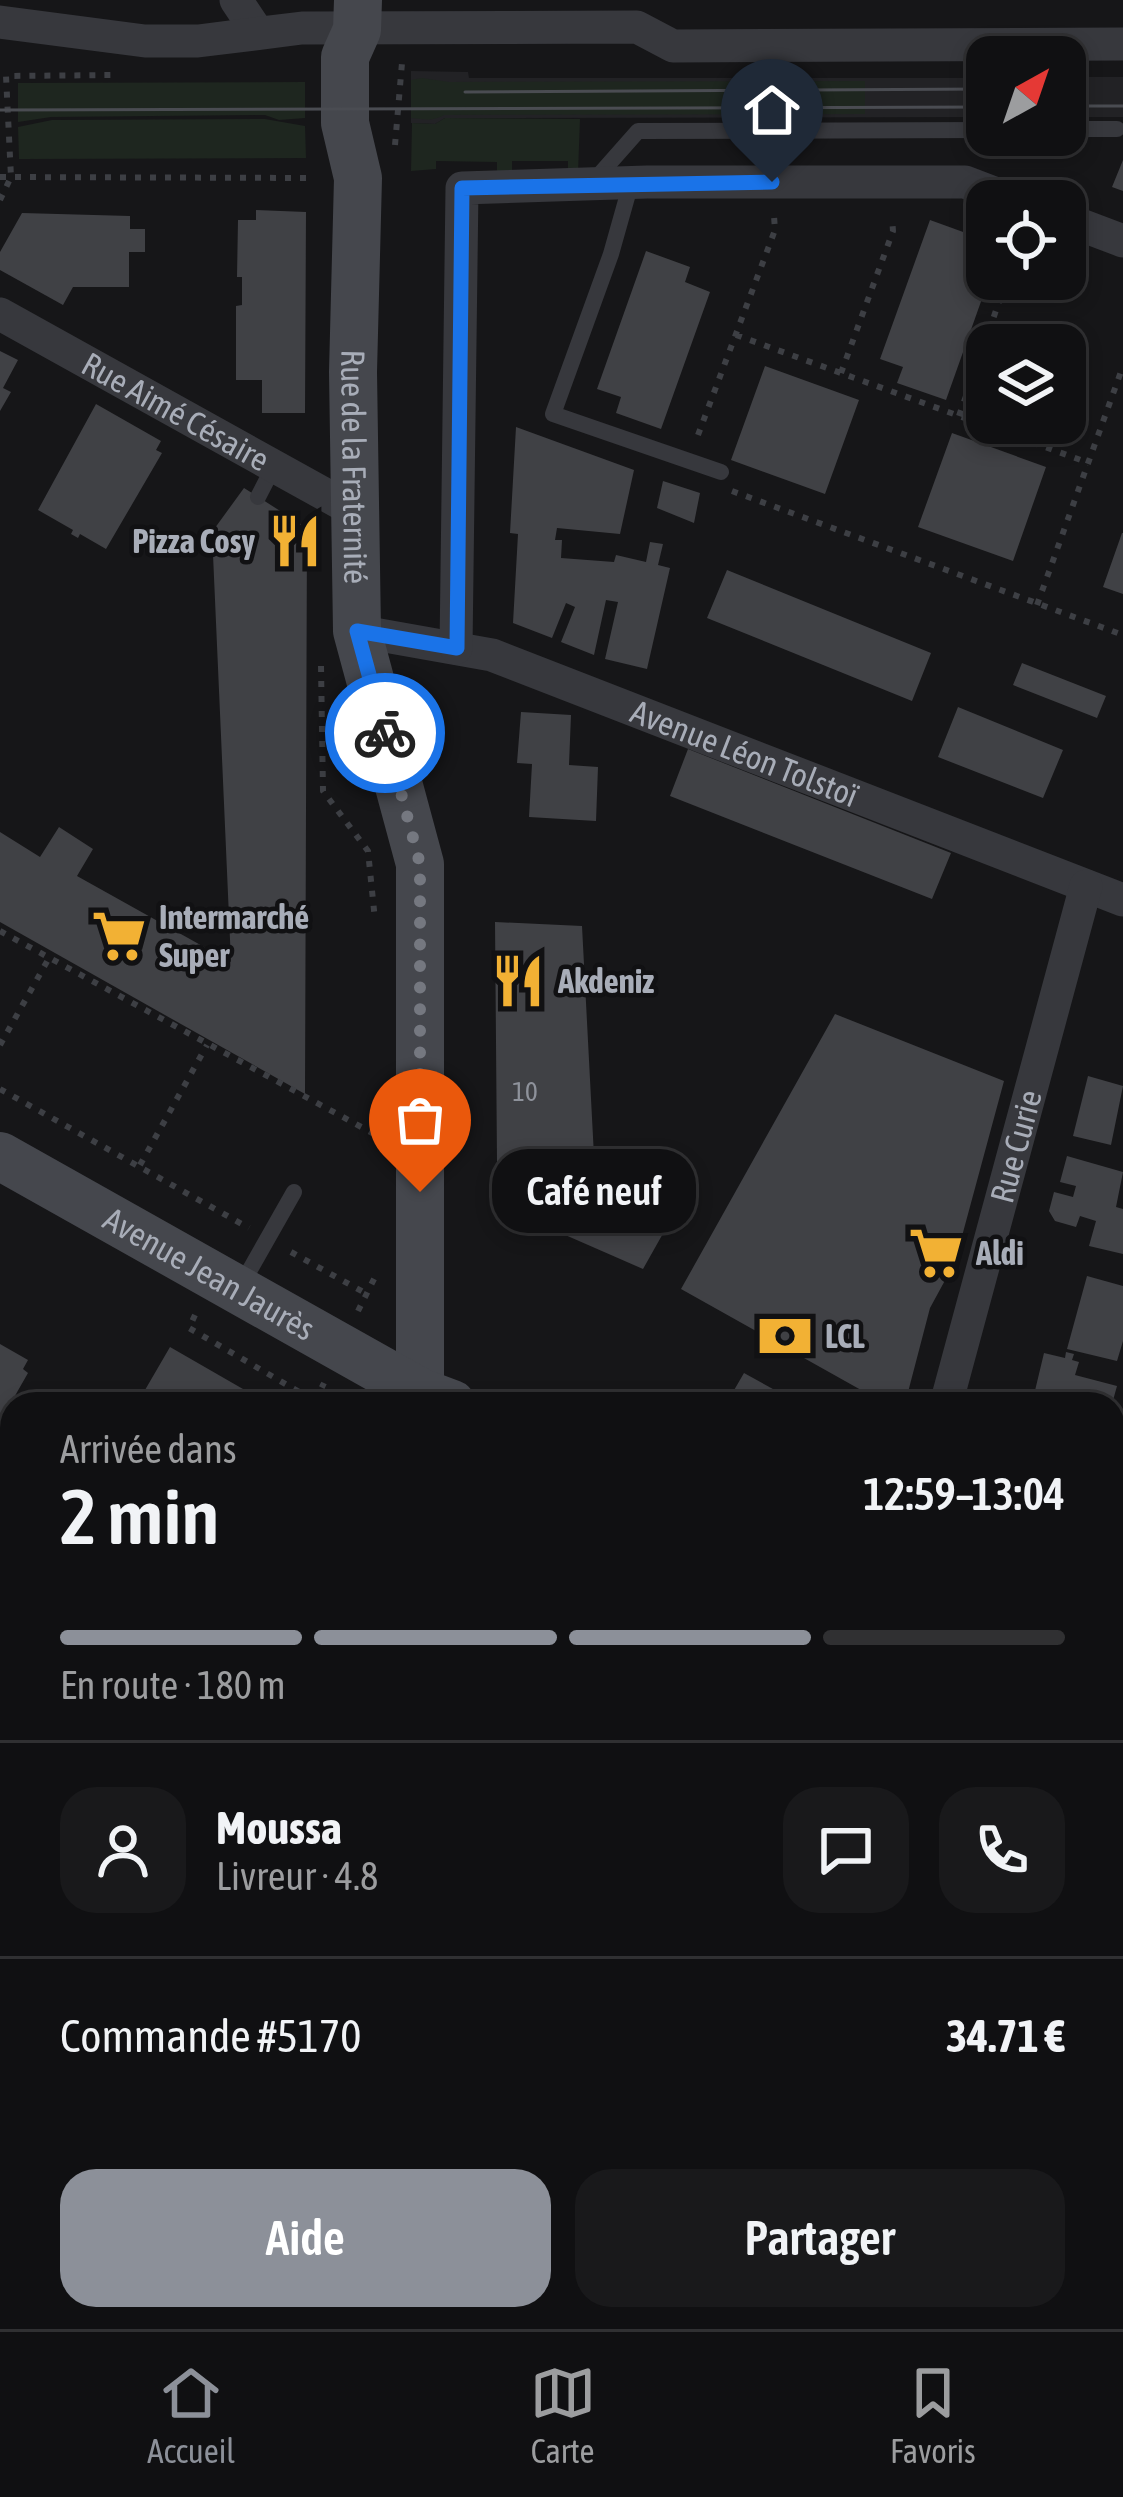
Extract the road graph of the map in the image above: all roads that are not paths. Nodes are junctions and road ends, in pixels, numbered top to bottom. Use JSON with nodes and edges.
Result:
{"nodes":[{"id":1,"x":236,"y":0,"type":"edge"},
{"id":2,"x":642,"y":13,"type":"edge"},
{"id":3,"x":358,"y":15,"type":"edge"},
{"id":4,"x":0,"y":22,"type":"edge"},
{"id":5,"x":258,"y":33,"type":"junction"},
{"id":6,"x":1123,"y":44,"type":"edge"},
{"id":7,"x":1086,"y":129,"type":"edge"},
{"id":8,"x":1117,"y":129,"type":"dead end"},
{"id":9,"x":966,"y":130,"type":"edge"},
{"id":10,"x":966,"y":182,"type":"edge"},
{"id":11,"x":631,"y":183,"type":"junction"},
{"id":12,"x":592,"y":184,"type":"junction"},
{"id":13,"x":1086,"y":227,"type":"edge"},
{"id":14,"x":1123,"y":241,"type":"edge"},
{"id":15,"x":0,"y":314,"type":"edge"},
{"id":16,"x":274,"y":466,"type":"junction"},
{"id":17,"x":721,"y":472,"type":"road end"},
{"id":18,"x":258,"y":497,"type":"dead end"},
{"id":19,"x":353,"y":510,"type":"junction"},
{"id":20,"x":357,"y":631,"type":"junction"},
{"id":21,"x":457,"y":648,"type":"junction"},
{"id":22,"x":1086,"y":886,"type":"junction"},
{"id":23,"x":1123,"y":901,"type":"edge"},
{"id":24,"x":0,"y":1156,"type":"edge"},
{"id":25,"x":294,"y":1192,"type":"dead end"},
{"id":26,"x":238,"y":1289,"type":"junction"},
{"id":27,"x":415,"y":1392,"type":"edge"},
{"id":28,"x":430,"y":1392,"type":"edge"},
{"id":29,"x":949,"y":1392,"type":"edge"}],
"edges":[{"from":1,"to":5,"type":"street"},
{"from":2,"to":3,"type":"street"},
{"from":2,"to":6,"type":"street"},
{"from":3,"to":5,"type":"street"},
{"from":3,"to":19,"type":"street","name":"Rue de la Fraternité"},
{"from":4,"to":5,"type":"street"},
{"from":7,"to":8,"type":"lane"},
{"from":9,"to":12,"type":"lane"},
{"from":10,"to":11,"type":"street"},
{"from":11,"to":12,"type":"street"},
{"from":11,"to":17,"type":"lane"},
{"from":12,"to":21,"type":"street"},
{"from":13,"to":14,"type":"street"},
{"from":15,"to":16,"type":"street","name":"Rue Aimé Césaire"},
{"from":16,"to":18,"type":"lane"},
{"from":16,"to":19,"type":"street","name":"Rue Aimé Césaire"},
{"from":19,"to":20,"type":"street","name":"Rue de la Fraternité"},
{"from":20,"to":21,"type":"street","name":"Avenue Léon Tolstoï"},
{"from":20,"to":28,"type":"street","name":"Rue de la Fraternité"},
{"from":21,"to":22,"type":"street","name":"Avenue Léon Tolstoï"},
{"from":22,"to":23,"type":"street","name":"Avenue Léon Tolstoï"},
{"from":22,"to":29,"type":"street","name":"Rue Curie"},
{"from":24,"to":26,"type":"street","name":"Avenue Jean Jaurès"},
{"from":25,"to":26,"type":"lane"},
{"from":26,"to":27,"type":"street","name":"Avenue Jean Jaurès"}]}
